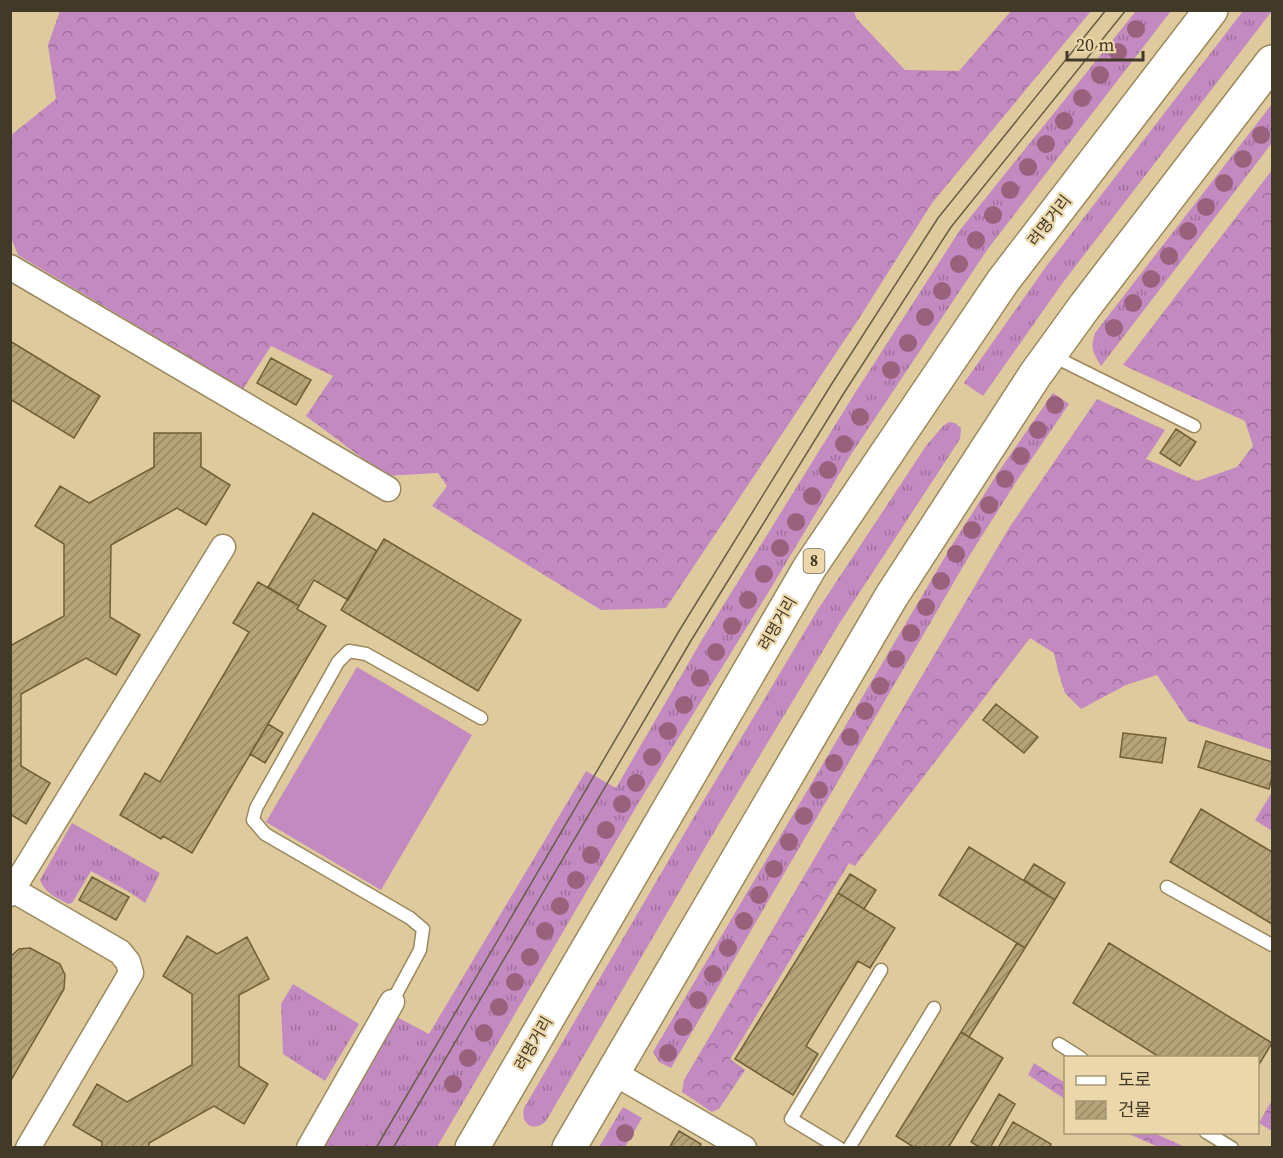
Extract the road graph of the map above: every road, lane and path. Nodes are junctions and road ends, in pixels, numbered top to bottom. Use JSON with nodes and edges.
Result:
{"nodes":[{"id":1,"x":1211,"y":10,"type":"edge"},
{"id":2,"x":1272,"y":62,"type":"edge"},
{"id":3,"x":10,"y":267,"type":"edge"},
{"id":4,"x":1050,"y":354,"type":"junction"},
{"id":5,"x":1194,"y":426,"type":"dead end"},
{"id":6,"x":388,"y":489,"type":"dead end"},
{"id":7,"x":223,"y":548,"type":"dead end"},
{"id":8,"x":481,"y":718,"type":"dead end"},
{"id":9,"x":1167,"y":887,"type":"dead end"},
{"id":10,"x":12,"y":892,"type":"edge"},
{"id":11,"x":1272,"y":945,"type":"edge"},
{"id":12,"x":881,"y":970,"type":"dead end"},
{"id":13,"x":392,"y":1002,"type":"joint"},
{"id":14,"x":934,"y":1008,"type":"dead end"},
{"id":15,"x":1059,"y":1044,"type":"dead end"},
{"id":16,"x":1078,"y":1056,"type":"edge"},
{"id":17,"x":614,"y":1073,"type":"junction"},
{"id":18,"x":1209,"y":1134,"type":"edge"},
{"id":19,"x":28,"y":1148,"type":"edge"},
{"id":20,"x":309,"y":1148,"type":"edge"},
{"id":21,"x":472,"y":1148,"type":"edge"},
{"id":22,"x":569,"y":1148,"type":"edge"},
{"id":23,"x":744,"y":1148,"type":"edge"},
{"id":24,"x":839,"y":1148,"type":"edge"},
{"id":25,"x":849,"y":1148,"type":"edge"},
{"id":26,"x":1232,"y":1148,"type":"edge"}],
"edges":[{"from":1,"to":21,"type":"highway","name":"려명거리","number":"8"},
{"from":2,"to":4,"type":"highway"},
{"from":3,"to":6,"type":"street"},
{"from":4,"to":5,"type":"lane"},
{"from":4,"to":17,"type":"highway"},
{"from":7,"to":10,"type":"street"},
{"from":8,"to":13,"type":"lane"},
{"from":9,"to":11,"type":"lane"},
{"from":10,"to":19,"type":"street"},
{"from":12,"to":24,"type":"lane"},
{"from":13,"to":20,"type":"street"},
{"from":14,"to":25,"type":"lane"},
{"from":15,"to":16,"type":"lane"},
{"from":17,"to":22,"type":"highway"},
{"from":17,"to":23,"type":"street"},
{"from":18,"to":26,"type":"lane"}]}
